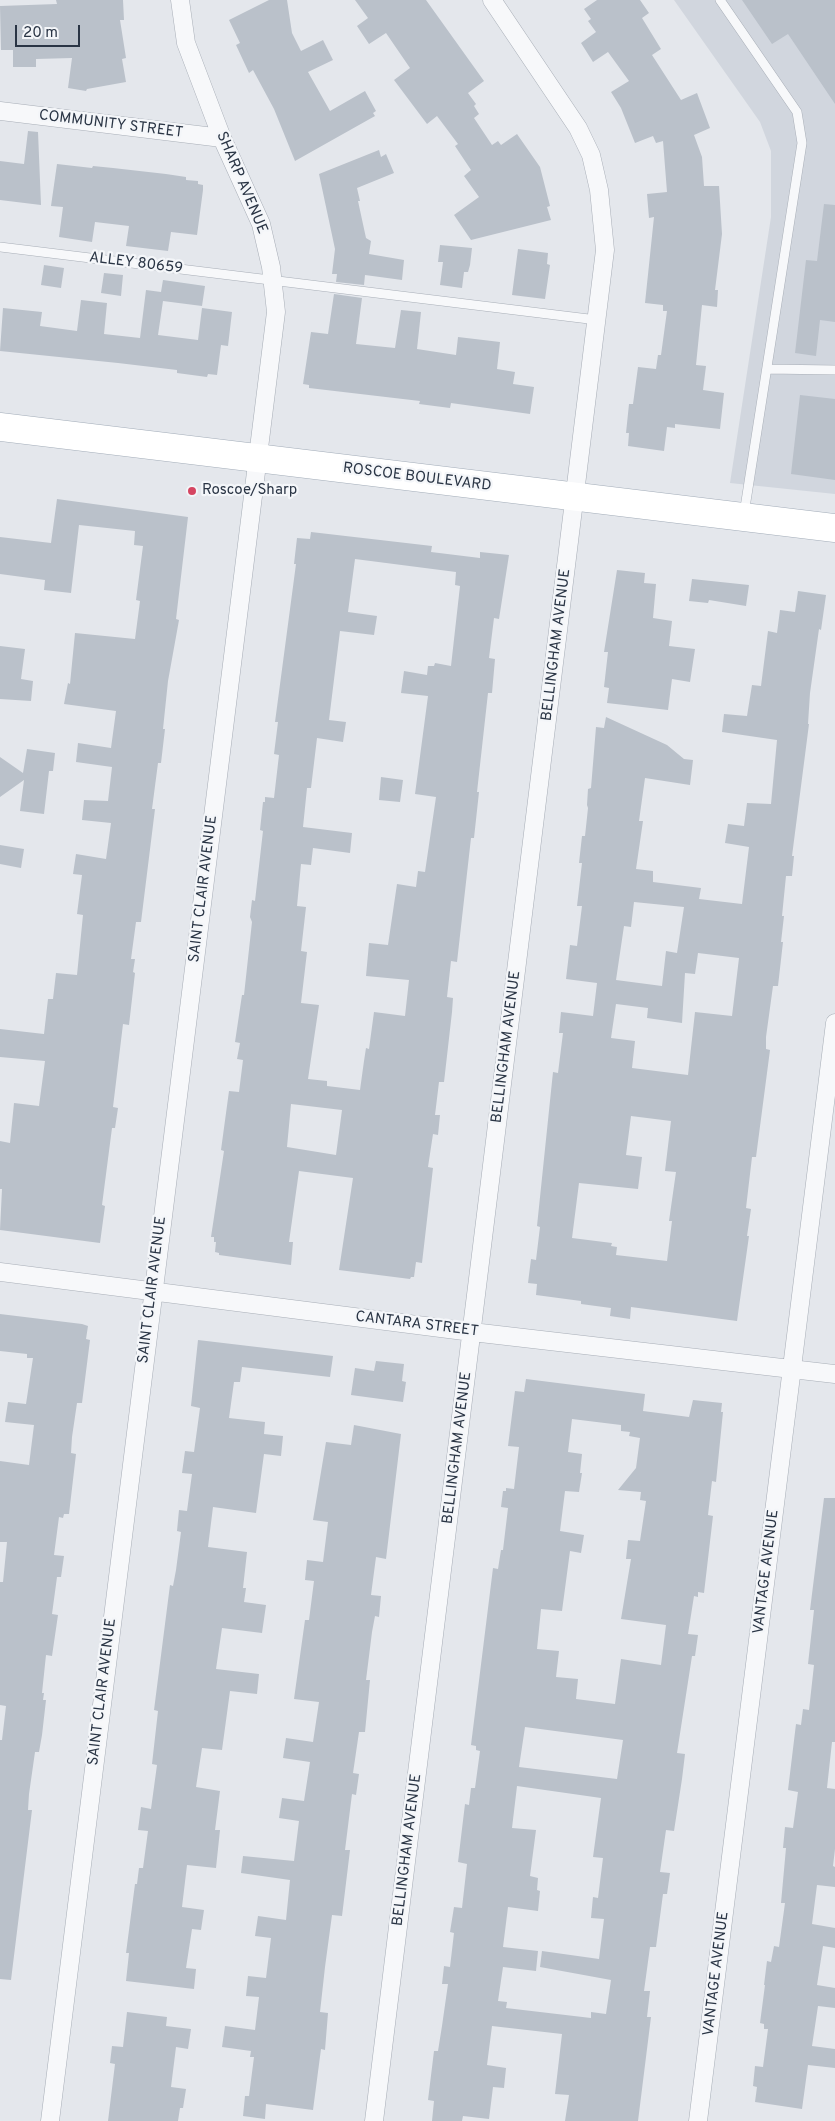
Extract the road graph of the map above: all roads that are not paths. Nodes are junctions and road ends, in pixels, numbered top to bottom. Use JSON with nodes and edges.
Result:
{"nodes":[{"id":1,"x":180,"y":0,"type":"edge"},
{"id":2,"x":492,"y":0,"type":"edge"},
{"id":3,"x":720,"y":0,"type":"edge"},
{"id":4,"x":0,"y":111,"type":"edge"},
{"id":5,"x":222,"y":138,"type":"junction"},
{"id":6,"x":0,"y":247,"type":"edge"},
{"id":7,"x":273,"y":280,"type":"junction"},
{"id":8,"x":596,"y":320,"type":"junction"},
{"id":9,"x":767,"y":369,"type":"junction"},
{"id":10,"x":835,"y":370,"type":"edge"},
{"id":11,"x":0,"y":427,"type":"edge"},
{"id":12,"x":258,"y":460,"type":"junction"},
{"id":13,"x":575,"y":496,"type":"junction"},
{"id":14,"x":744,"y":517,"type":"junction"},
{"id":15,"x":835,"y":528,"type":"edge"},
{"id":16,"x":835,"y":1023,"type":"edge"},
{"id":17,"x":0,"y":1272,"type":"edge"},
{"id":18,"x":153,"y":1293,"type":"junction"},
{"id":19,"x":472,"y":1332,"type":"junction"},
{"id":20,"x":793,"y":1368,"type":"junction"},
{"id":21,"x":835,"y":1374,"type":"edge"},
{"id":22,"x":50,"y":2121,"type":"edge"},
{"id":23,"x":374,"y":2121,"type":"edge"},
{"id":24,"x":698,"y":2121,"type":"edge"}],
"edges":[{"from":1,"to":5,"type":"street","name":"SHARP AVENUE"},
{"from":2,"to":8,"type":"street","name":"BELLINGHAM AVENUE"},
{"from":3,"to":9,"type":"lane"},
{"from":4,"to":5,"type":"street","name":"COMMUNITY STREET"},
{"from":5,"to":7,"type":"street","name":"SHARP AVENUE"},
{"from":6,"to":7,"type":"lane","name":"ALLEY 80659"},
{"from":7,"to":8,"type":"lane","name":"ALLEY 80659"},
{"from":7,"to":12,"type":"street","name":"SHARP AVENUE"},
{"from":8,"to":13,"type":"street","name":"BELLINGHAM AVENUE"},
{"from":9,"to":10,"type":"lane"},
{"from":9,"to":14,"type":"lane"},
{"from":11,"to":12,"type":"main road","name":"ROSCOE BOULEVARD"},
{"from":12,"to":13,"type":"main road","name":"ROSCOE BOULEVARD"},
{"from":12,"to":18,"type":"street","name":"SAINT CLAIR AVENUE"},
{"from":13,"to":14,"type":"main road","name":"ROSCOE BOULEVARD"},
{"from":13,"to":19,"type":"street","name":"BELLINGHAM AVENUE"},
{"from":14,"to":15,"type":"main road","name":"ROSCOE BOULEVARD"},
{"from":16,"to":20,"type":"street","name":"VANTAGE AVENUE"},
{"from":17,"to":18,"type":"street","name":"CANTARA STREET"},
{"from":18,"to":19,"type":"street","name":"CANTARA STREET"},
{"from":18,"to":22,"type":"street","name":"SAINT CLAIR AVENUE"},
{"from":19,"to":20,"type":"street","name":"CANTARA STREET"},
{"from":19,"to":23,"type":"street","name":"BELLINGHAM AVENUE"},
{"from":20,"to":21,"type":"street","name":"CANTARA STREET"},
{"from":20,"to":24,"type":"street","name":"VANTAGE AVENUE"}]}
